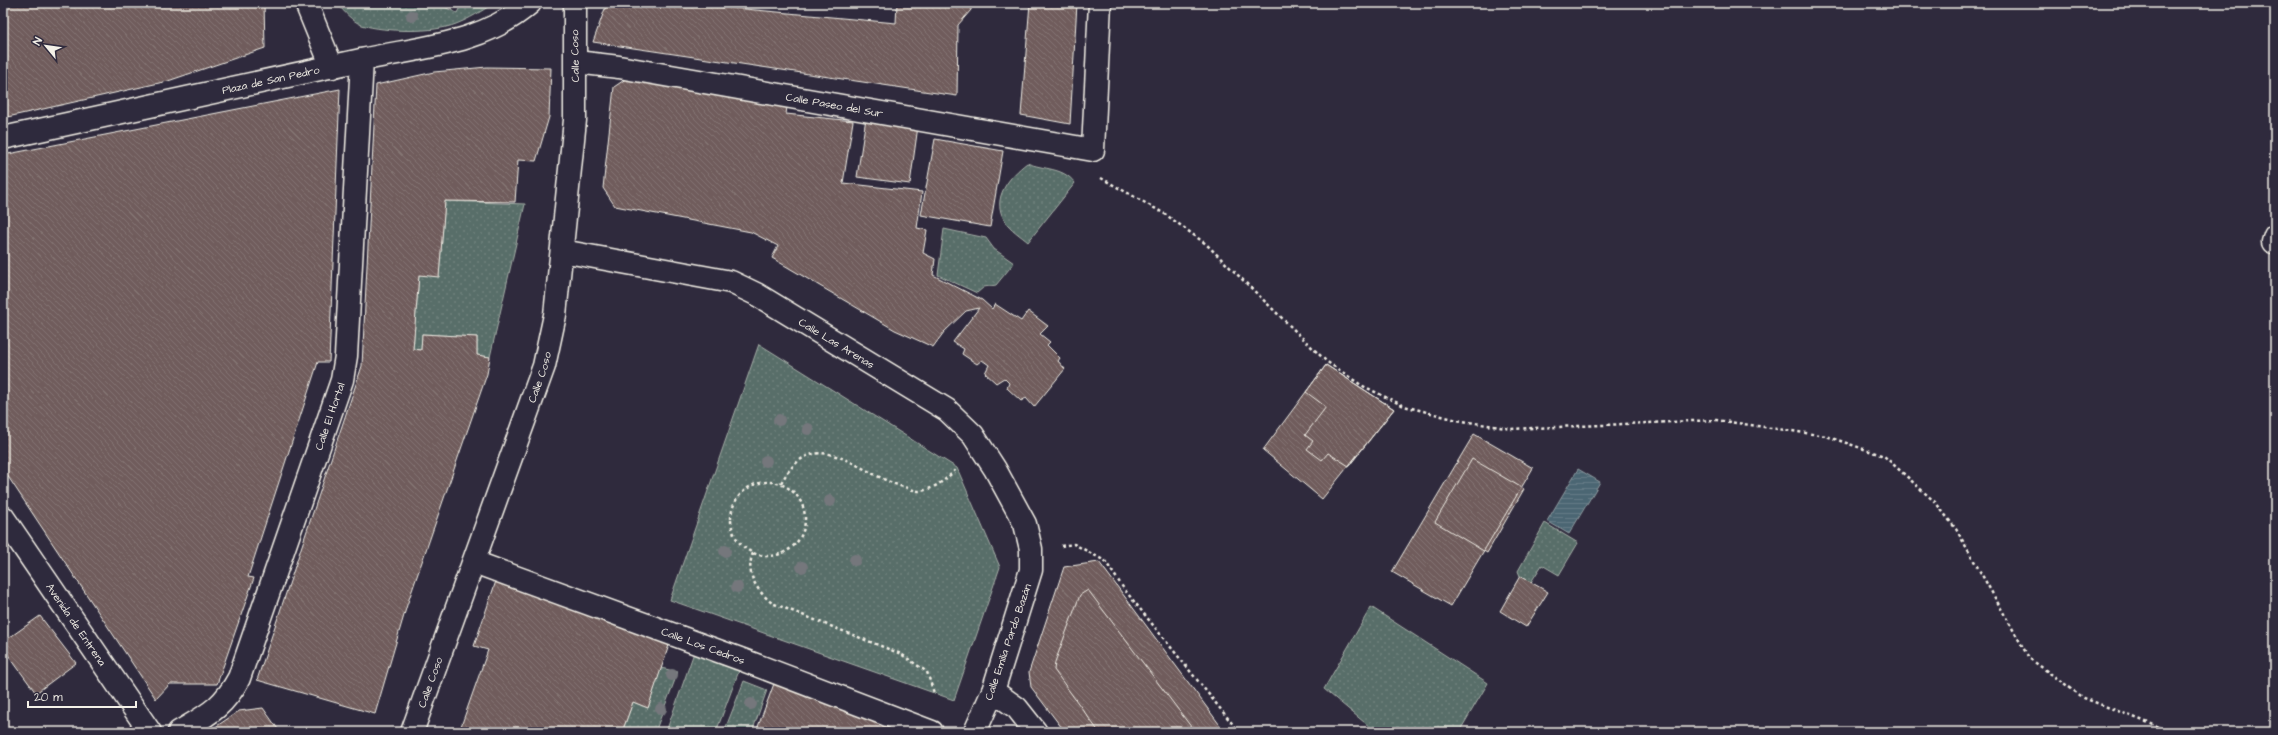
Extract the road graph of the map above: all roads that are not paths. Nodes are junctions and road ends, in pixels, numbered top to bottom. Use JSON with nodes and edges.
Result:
{"nodes":[{"id":1,"x":306,"y":3,"type":"edge"},
{"id":2,"x":530,"y":3,"type":"edge"},
{"id":3,"x":575,"y":3,"type":"edge"},
{"id":4,"x":1100,"y":3,"type":"edge"},
{"id":5,"x":362,"y":60,"type":"junction"},
{"id":6,"x":576,"y":62,"type":"junction"},
{"id":7,"x":332,"y":67,"type":"junction"},
{"id":8,"x":3,"y":138,"type":"edge"},
{"id":9,"x":562,"y":251,"type":"junction"},
{"id":10,"x":3,"y":517,"type":"edge"},
{"id":11,"x":1031,"y":549,"type":"joint"},
{"id":12,"x":474,"y":562,"type":"junction"},
{"id":13,"x":993,"y":691,"type":"junction"},
{"id":14,"x":150,"y":732,"type":"edge"},
{"id":15,"x":179,"y":732,"type":"edge"},
{"id":16,"x":412,"y":732,"type":"edge"},
{"id":17,"x":932,"y":732,"type":"edge"},
{"id":18,"x":975,"y":732,"type":"edge"},
{"id":19,"x":1036,"y":732,"type":"edge"}],
"edges":[{"from":1,"to":7,"type":"street"},
{"from":2,"to":5,"type":"street","name":"Plaza de San Pedro"},
{"from":3,"to":6,"type":"street","name":"Calle Coso"},
{"from":4,"to":6,"type":"street","name":"Calle Paseo del Sur"},
{"from":5,"to":7,"type":"street","name":"Plaza de San Pedro"},
{"from":5,"to":15,"type":"street","name":"Calle El Hortal"},
{"from":6,"to":9,"type":"street","name":"Calle Coso"},
{"from":7,"to":8,"type":"street","name":"Plaza de San Pedro"},
{"from":9,"to":11,"type":"street","name":"Calle Las Arenas"},
{"from":9,"to":12,"type":"street","name":"Calle Coso"},
{"from":10,"to":14,"type":"street","name":"Avenida de Entrena"},
{"from":11,"to":13,"type":"street","name":"Calle Emilia Pardo Bazán"},
{"from":12,"to":16,"type":"street","name":"Calle Coso"},
{"from":12,"to":17,"type":"street","name":"Calle Los Cedros"},
{"from":13,"to":18,"type":"street","name":"Calle Emilia Pardo Bazán"},
{"from":13,"to":19,"type":"street"}]}
